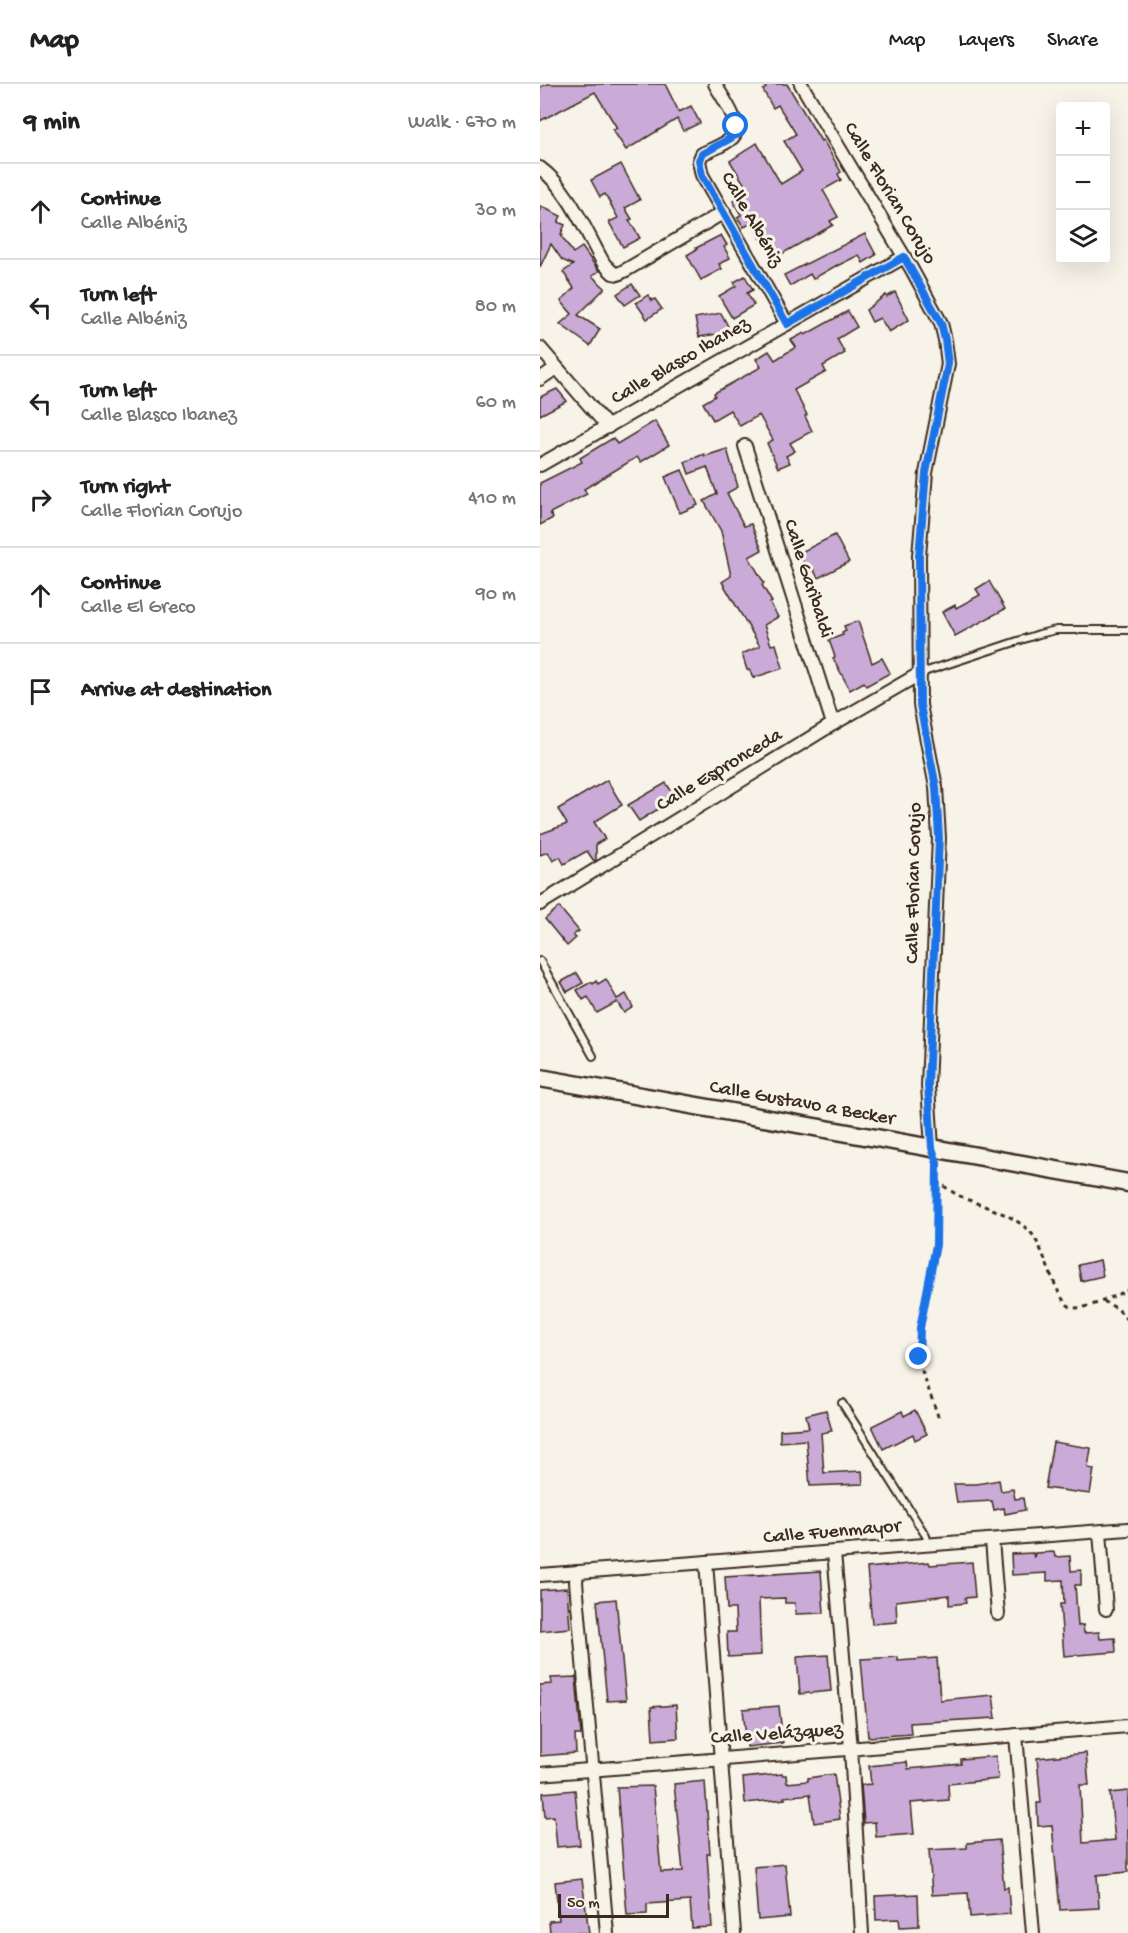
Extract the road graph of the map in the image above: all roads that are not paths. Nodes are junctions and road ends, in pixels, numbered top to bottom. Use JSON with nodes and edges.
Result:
{"nodes":[{"id":1,"x":715,"y":84,"type":"edge"},
{"id":2,"x":801,"y":84,"type":"edge"},
{"id":3,"x":540,"y":168,"type":"edge"},
{"id":4,"x":724,"y":212,"type":"junction"},
{"id":5,"x":904,"y":257,"type":"junction"},
{"id":6,"x":787,"y":324,"type":"junction"},
{"id":7,"x":540,"y":348,"type":"edge"},
{"id":8,"x":556,"y":368,"type":"junction"},
{"id":9,"x":540,"y":379,"type":"edge"},
{"id":10,"x":608,"y":427,"type":"junction"},
{"id":11,"x":745,"y":446,"type":"dead end"},
{"id":12,"x":540,"y":465,"type":"edge"},
{"id":13,"x":1128,"y":630,"type":"edge"},
{"id":14,"x":921,"y":673,"type":"junction"},
{"id":15,"x":833,"y":724,"type":"junction"},
{"id":16,"x":540,"y":904,"type":"edge"},
{"id":17,"x":540,"y":961,"type":"edge"},
{"id":18,"x":592,"y":1056,"type":"dead end"},
{"id":19,"x":540,"y":1078,"type":"edge"},
{"id":20,"x":932,"y":1148,"type":"junction"},
{"id":21,"x":1128,"y":1183,"type":"edge"},
{"id":22,"x":842,"y":1403,"type":"dead end"},
{"id":23,"x":1128,"y":1529,"type":"edge"},
{"id":24,"x":1100,"y":1532,"type":"junction"},
{"id":25,"x":992,"y":1540,"type":"junction"},
{"id":26,"x":928,"y":1544,"type":"junction"},
{"id":27,"x":834,"y":1552,"type":"junction"},
{"id":28,"x":706,"y":1562,"type":"junction"},
{"id":29,"x":577,"y":1572,"type":"junction"},
{"id":30,"x":540,"y":1575,"type":"edge"},
{"id":31,"x":1106,"y":1609,"type":"dead end"},
{"id":32,"x":998,"y":1614,"type":"dead end"},
{"id":33,"x":1128,"y":1726,"type":"edge"},
{"id":34,"x":1016,"y":1735,"type":"junction"},
{"id":35,"x":851,"y":1749,"type":"junction"},
{"id":36,"x":722,"y":1759,"type":"junction"},
{"id":37,"x":593,"y":1769,"type":"junction"},
{"id":38,"x":540,"y":1774,"type":"edge"},
{"id":39,"x":607,"y":1933,"type":"edge"},
{"id":40,"x":734,"y":1933,"type":"edge"},
{"id":41,"x":862,"y":1933,"type":"edge"},
{"id":42,"x":1033,"y":1933,"type":"edge"}],
"edges":[{"from":1,"to":4,"type":"street","name":"Calle Albéniz"},
{"from":2,"to":5,"type":"street","name":"Calle Florian Corujo"},
{"from":3,"to":4,"type":"street"},
{"from":4,"to":6,"type":"street","name":"Calle Albéniz"},
{"from":5,"to":6,"type":"street","name":"Calle Blasco Ibanez"},
{"from":5,"to":14,"type":"street","name":"Calle Florian Corujo"},
{"from":6,"to":10,"type":"street","name":"Calle Blasco Ibanez"},
{"from":7,"to":8,"type":"street"},
{"from":8,"to":9,"type":"street"},
{"from":8,"to":10,"type":"street"},
{"from":10,"to":12,"type":"street","name":"Calle Blasco Ibanez"},
{"from":11,"to":15,"type":"street","name":"Calle Garibaldi"},
{"from":13,"to":14,"type":"lane"},
{"from":14,"to":15,"type":"street","name":"Calle Espronceda"},
{"from":14,"to":20,"type":"street","name":"Calle Florian Corujo"},
{"from":15,"to":16,"type":"street","name":"Calle Espronceda"},
{"from":17,"to":18,"type":"lane"},
{"from":19,"to":20,"type":"street","name":"Calle Gustavo a Becker"},
{"from":20,"to":21,"type":"street","name":"Calle Gustavo a Becker"},
{"from":22,"to":26,"type":"lane"},
{"from":23,"to":24,"type":"street","name":"Calle Fuenmayor"},
{"from":24,"to":25,"type":"street","name":"Calle Fuenmayor"},
{"from":24,"to":31,"type":"street"},
{"from":25,"to":26,"type":"street","name":"Calle Fuenmayor"},
{"from":25,"to":32,"type":"street"},
{"from":26,"to":27,"type":"street","name":"Calle Fuenmayor"},
{"from":27,"to":28,"type":"street","name":"Calle Fuenmayor"},
{"from":27,"to":35,"type":"street"},
{"from":28,"to":29,"type":"street","name":"Calle Fuenmayor"},
{"from":28,"to":36,"type":"street"},
{"from":29,"to":30,"type":"street","name":"Calle Fuenmayor"},
{"from":29,"to":37,"type":"street"},
{"from":33,"to":34,"type":"street","name":"Calle Velázquez"},
{"from":34,"to":35,"type":"street","name":"Calle Velázquez"},
{"from":34,"to":42,"type":"street"},
{"from":35,"to":36,"type":"street","name":"Calle Velázquez"},
{"from":35,"to":41,"type":"street"},
{"from":36,"to":37,"type":"street","name":"Calle Velázquez"},
{"from":36,"to":40,"type":"street"},
{"from":37,"to":38,"type":"street","name":"Calle Velázquez"},
{"from":37,"to":39,"type":"street"}]}
